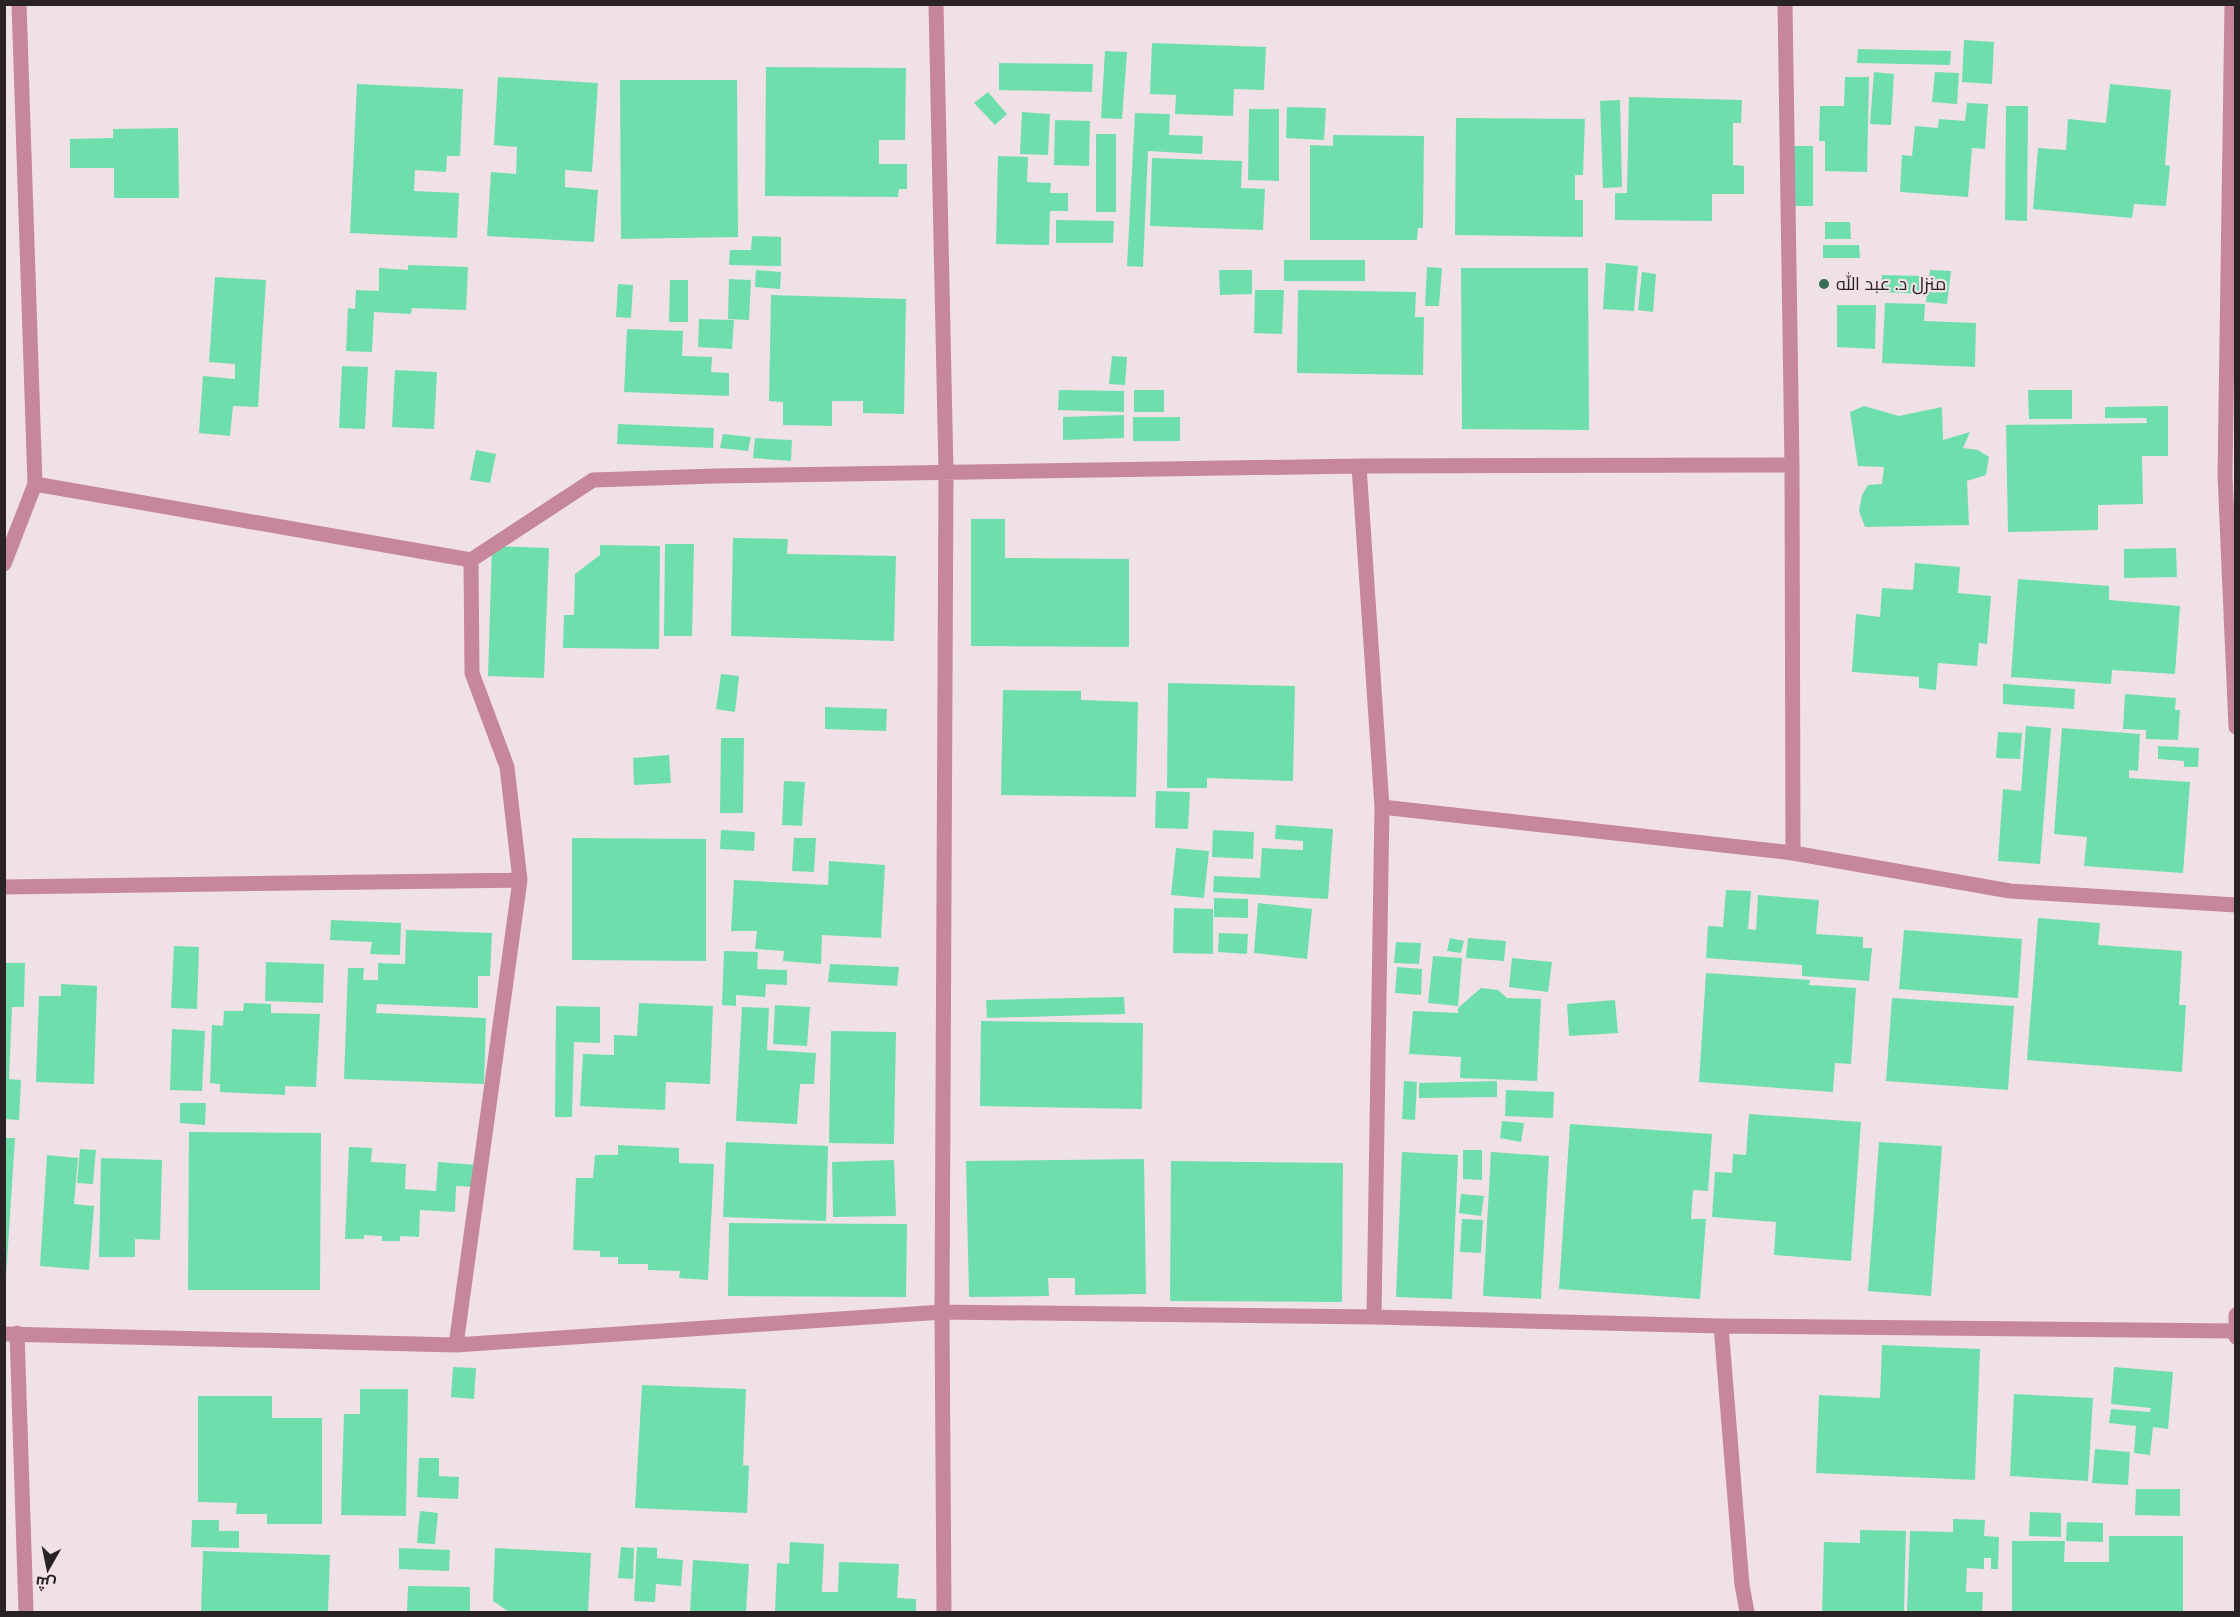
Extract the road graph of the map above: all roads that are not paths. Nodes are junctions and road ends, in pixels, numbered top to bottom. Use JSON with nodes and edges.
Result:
{"nodes":[{"id":1,"x":19,"y":4,"type":"edge"},
{"id":2,"x":936,"y":4,"type":"edge"},
{"id":3,"x":1785,"y":4,"type":"edge"},
{"id":4,"x":2232,"y":4,"type":"edge"},
{"id":5,"x":1792,"y":465,"type":"junction"},
{"id":6,"x":1359,"y":466,"type":"junction"},
{"id":7,"x":946,"y":472,"type":"junction"},
{"id":8,"x":2230,"y":475,"type":"edge"},
{"id":9,"x":35,"y":484,"type":"junction"},
{"id":10,"x":471,"y":560,"type":"junction"},
{"id":11,"x":4,"y":564,"type":"edge"},
{"id":12,"x":2235,"y":727,"type":"edge"},
{"id":13,"x":1382,"y":807,"type":"junction"},
{"id":14,"x":1793,"y":853,"type":"junction"},
{"id":15,"x":520,"y":880,"type":"junction"},
{"id":16,"x":4,"y":886,"type":"edge"},
{"id":17,"x":2235,"y":904,"type":"edge"},
{"id":18,"x":942,"y":1312,"type":"junction"},
{"id":19,"x":2235,"y":1315,"type":"edge"},
{"id":20,"x":1374,"y":1317,"type":"junction"},
{"id":21,"x":1722,"y":1326,"type":"junction"},
{"id":22,"x":2235,"y":1331,"type":"edge"},
{"id":23,"x":11,"y":1333,"type":"edge"},
{"id":24,"x":2235,"y":1337,"type":"edge"},
{"id":25,"x":456,"y":1345,"type":"junction"},
{"id":26,"x":26,"y":1612,"type":"edge"},
{"id":27,"x":944,"y":1612,"type":"edge"},
{"id":28,"x":1747,"y":1612,"type":"edge"}],
"edges":[{"from":1,"to":9,"type":"street"},
{"from":2,"to":7,"type":"street"},
{"from":3,"to":5,"type":"street"},
{"from":4,"to":8,"type":"street"},
{"from":5,"to":6,"type":"street"},
{"from":5,"to":14,"type":"street"},
{"from":6,"to":7,"type":"street"},
{"from":6,"to":13,"type":"street"},
{"from":7,"to":10,"type":"street"},
{"from":7,"to":18,"type":"street"},
{"from":8,"to":12,"type":"street"},
{"from":9,"to":10,"type":"street"},
{"from":9,"to":11,"type":"street"},
{"from":10,"to":15,"type":"street"},
{"from":13,"to":14,"type":"street"},
{"from":13,"to":20,"type":"street"},
{"from":14,"to":17,"type":"street"},
{"from":15,"to":16,"type":"street"},
{"from":15,"to":25,"type":"street"},
{"from":18,"to":20,"type":"street"},
{"from":18,"to":25,"type":"street"},
{"from":18,"to":27,"type":"street"},
{"from":19,"to":22,"type":"street"},
{"from":20,"to":21,"type":"street"},
{"from":21,"to":22,"type":"street"},
{"from":21,"to":28,"type":"street"},
{"from":22,"to":24,"type":"street"},
{"from":23,"to":25,"type":"street"},
{"from":23,"to":26,"type":"street"}]}
